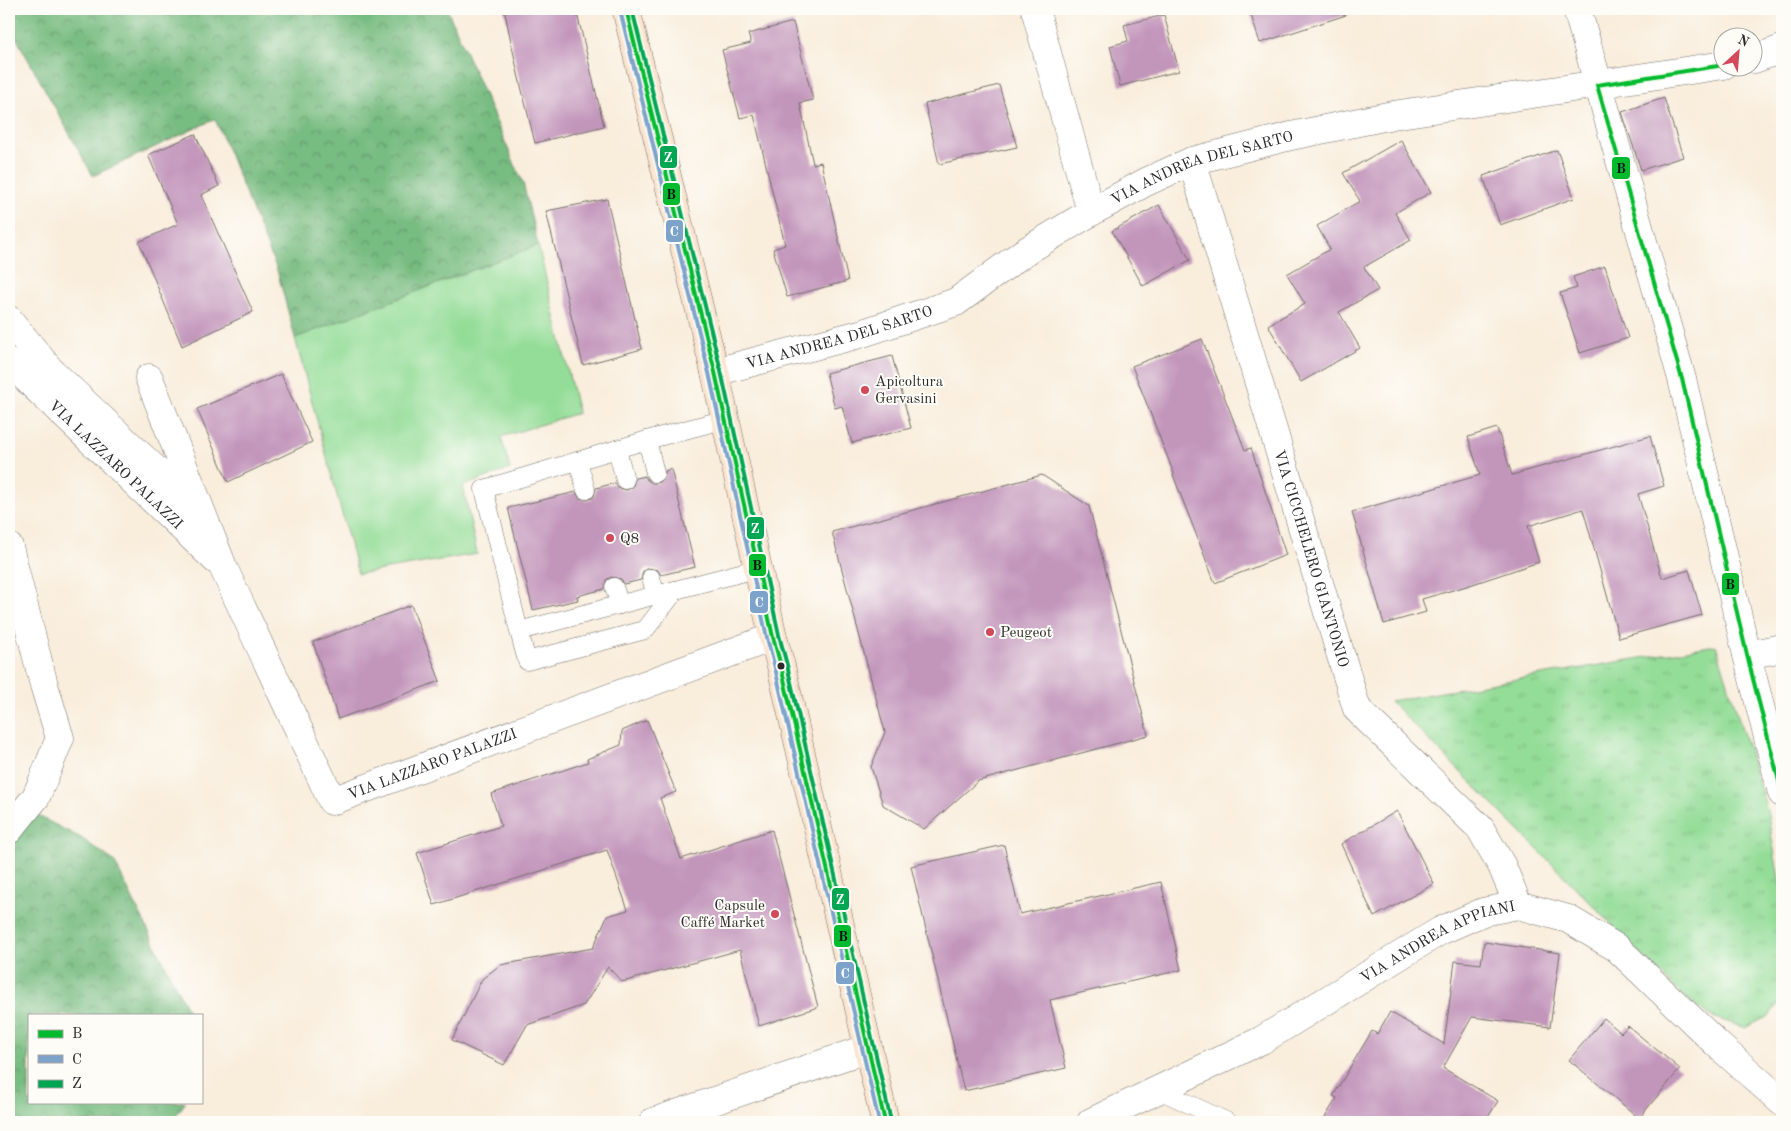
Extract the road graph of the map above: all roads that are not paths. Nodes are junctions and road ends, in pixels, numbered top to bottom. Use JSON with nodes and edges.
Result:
{"nodes":[{"id":1,"x":626,"y":9,"type":"edge"},
{"id":2,"x":1035,"y":9,"type":"edge"},
{"id":3,"x":1577,"y":9,"type":"edge"},
{"id":4,"x":1782,"y":49,"type":"edge"},
{"id":5,"x":1764,"y":55,"type":"edge"},
{"id":6,"x":1714,"y":67,"type":"edge"},
{"id":7,"x":1598,"y":85,"type":"junction"},
{"id":8,"x":1192,"y":161,"type":"junction"},
{"id":9,"x":1091,"y":212,"type":"junction"},
{"id":10,"x":9,"y":320,"type":"edge"},
{"id":11,"x":9,"y":364,"type":"edge"},
{"id":12,"x":715,"y":372,"type":"junction"},
{"id":13,"x":149,"y":378,"type":"dead end"},
{"id":14,"x":726,"y":419,"type":"junction"},
{"id":15,"x":647,"y":440,"type":"junction"},
{"id":16,"x":617,"y":450,"type":"junction"},
{"id":17,"x":578,"y":461,"type":"junction"},
{"id":18,"x":655,"y":473,"type":"dead end"},
{"id":19,"x":625,"y":480,"type":"dead end"},
{"id":20,"x":586,"y":490,"type":"dead end"},
{"id":21,"x":201,"y":512,"type":"junction"},
{"id":22,"x":9,"y":548,"type":"edge"},
{"id":23,"x":223,"y":566,"type":"junction"},
{"id":24,"x":759,"y":568,"type":"junction"},
{"id":25,"x":651,"y":578,"type":"dead end"},
{"id":26,"x":681,"y":582,"type":"junction"},
{"id":27,"x":614,"y":587,"type":"dead end"},
{"id":28,"x":656,"y":595,"type":"junction"},
{"id":29,"x":620,"y":605,"type":"junction"},
{"id":30,"x":519,"y":631,"type":"junction"},
{"id":31,"x":773,"y":637,"type":"junction"},
{"id":32,"x":1782,"y":648,"type":"edge"},
{"id":33,"x":1747,"y":654,"type":"junction"},
{"id":34,"x":1782,"y":793,"type":"edge"},
{"id":35,"x":9,"y":830,"type":"edge"},
{"id":36,"x":1518,"y":905,"type":"junction"},
{"id":37,"x":868,"y":1048,"type":"junction"},
{"id":38,"x":1159,"y":1090,"type":"junction"},
{"id":39,"x":1782,"y":1102,"type":"edge"},
{"id":40,"x":654,"y":1122,"type":"edge"},
{"id":41,"x":885,"y":1122,"type":"edge"},
{"id":42,"x":1091,"y":1122,"type":"edge"},
{"id":43,"x":1228,"y":1122,"type":"edge"}],
"edges":[{"from":1,"to":12,"type":"main road"},
{"from":2,"to":9,"type":"street"},
{"from":3,"to":7,"type":"street"},
{"from":4,"to":5,"type":"street"},
{"from":6,"to":7,"type":"street","name":"VIA ANDREA DEL SARTO"},
{"from":7,"to":8,"type":"street","name":"VIA ANDREA DEL SARTO"},
{"from":7,"to":33,"type":"street"},
{"from":8,"to":9,"type":"street","name":"VIA ANDREA DEL SARTO"},
{"from":8,"to":36,"type":"street","name":"VIA CICCHELERO GIANTONIO"},
{"from":9,"to":12,"type":"street","name":"VIA ANDREA DEL SARTO"},
{"from":10,"to":21,"type":"street","name":"VIA LAZZARO PALAZZI"},
{"from":11,"to":23,"type":"street","name":"VIA LAZZARO PALAZZI"},
{"from":12,"to":14,"type":"main road"},
{"from":13,"to":21,"type":"street","name":"VIA LAZZARO PALAZZI"},
{"from":14,"to":15,"type":"lane"},
{"from":14,"to":24,"type":"main road"},
{"from":15,"to":16,"type":"lane"},
{"from":15,"to":18,"type":"lane"},
{"from":16,"to":17,"type":"lane"},
{"from":16,"to":19,"type":"lane"},
{"from":17,"to":20,"type":"lane"},
{"from":17,"to":30,"type":"lane"},
{"from":21,"to":23,"type":"street","name":"VIA LAZZARO PALAZZI"},
{"from":22,"to":35,"type":"street"},
{"from":23,"to":31,"type":"street","name":"VIA LAZZARO PALAZZI"},
{"from":24,"to":26,"type":"lane"},
{"from":24,"to":31,"type":"main road"},
{"from":25,"to":28,"type":"lane"},
{"from":26,"to":28,"type":"lane"},
{"from":26,"to":30,"type":"lane"},
{"from":27,"to":29,"type":"lane"},
{"from":28,"to":29,"type":"lane"},
{"from":29,"to":30,"type":"lane"},
{"from":31,"to":37,"type":"main road"},
{"from":32,"to":33,"type":"street"},
{"from":33,"to":34,"type":"street"},
{"from":36,"to":38,"type":"street","name":"VIA ANDREA APPIANI"},
{"from":36,"to":39,"type":"street","name":"VIA ANDREA APPIANI"},
{"from":37,"to":40,"type":"street"},
{"from":37,"to":41,"type":"main road"},
{"from":38,"to":42,"type":"street","name":"VIA ANDREA APPIANI"},
{"from":38,"to":43,"type":"lane"}]}
